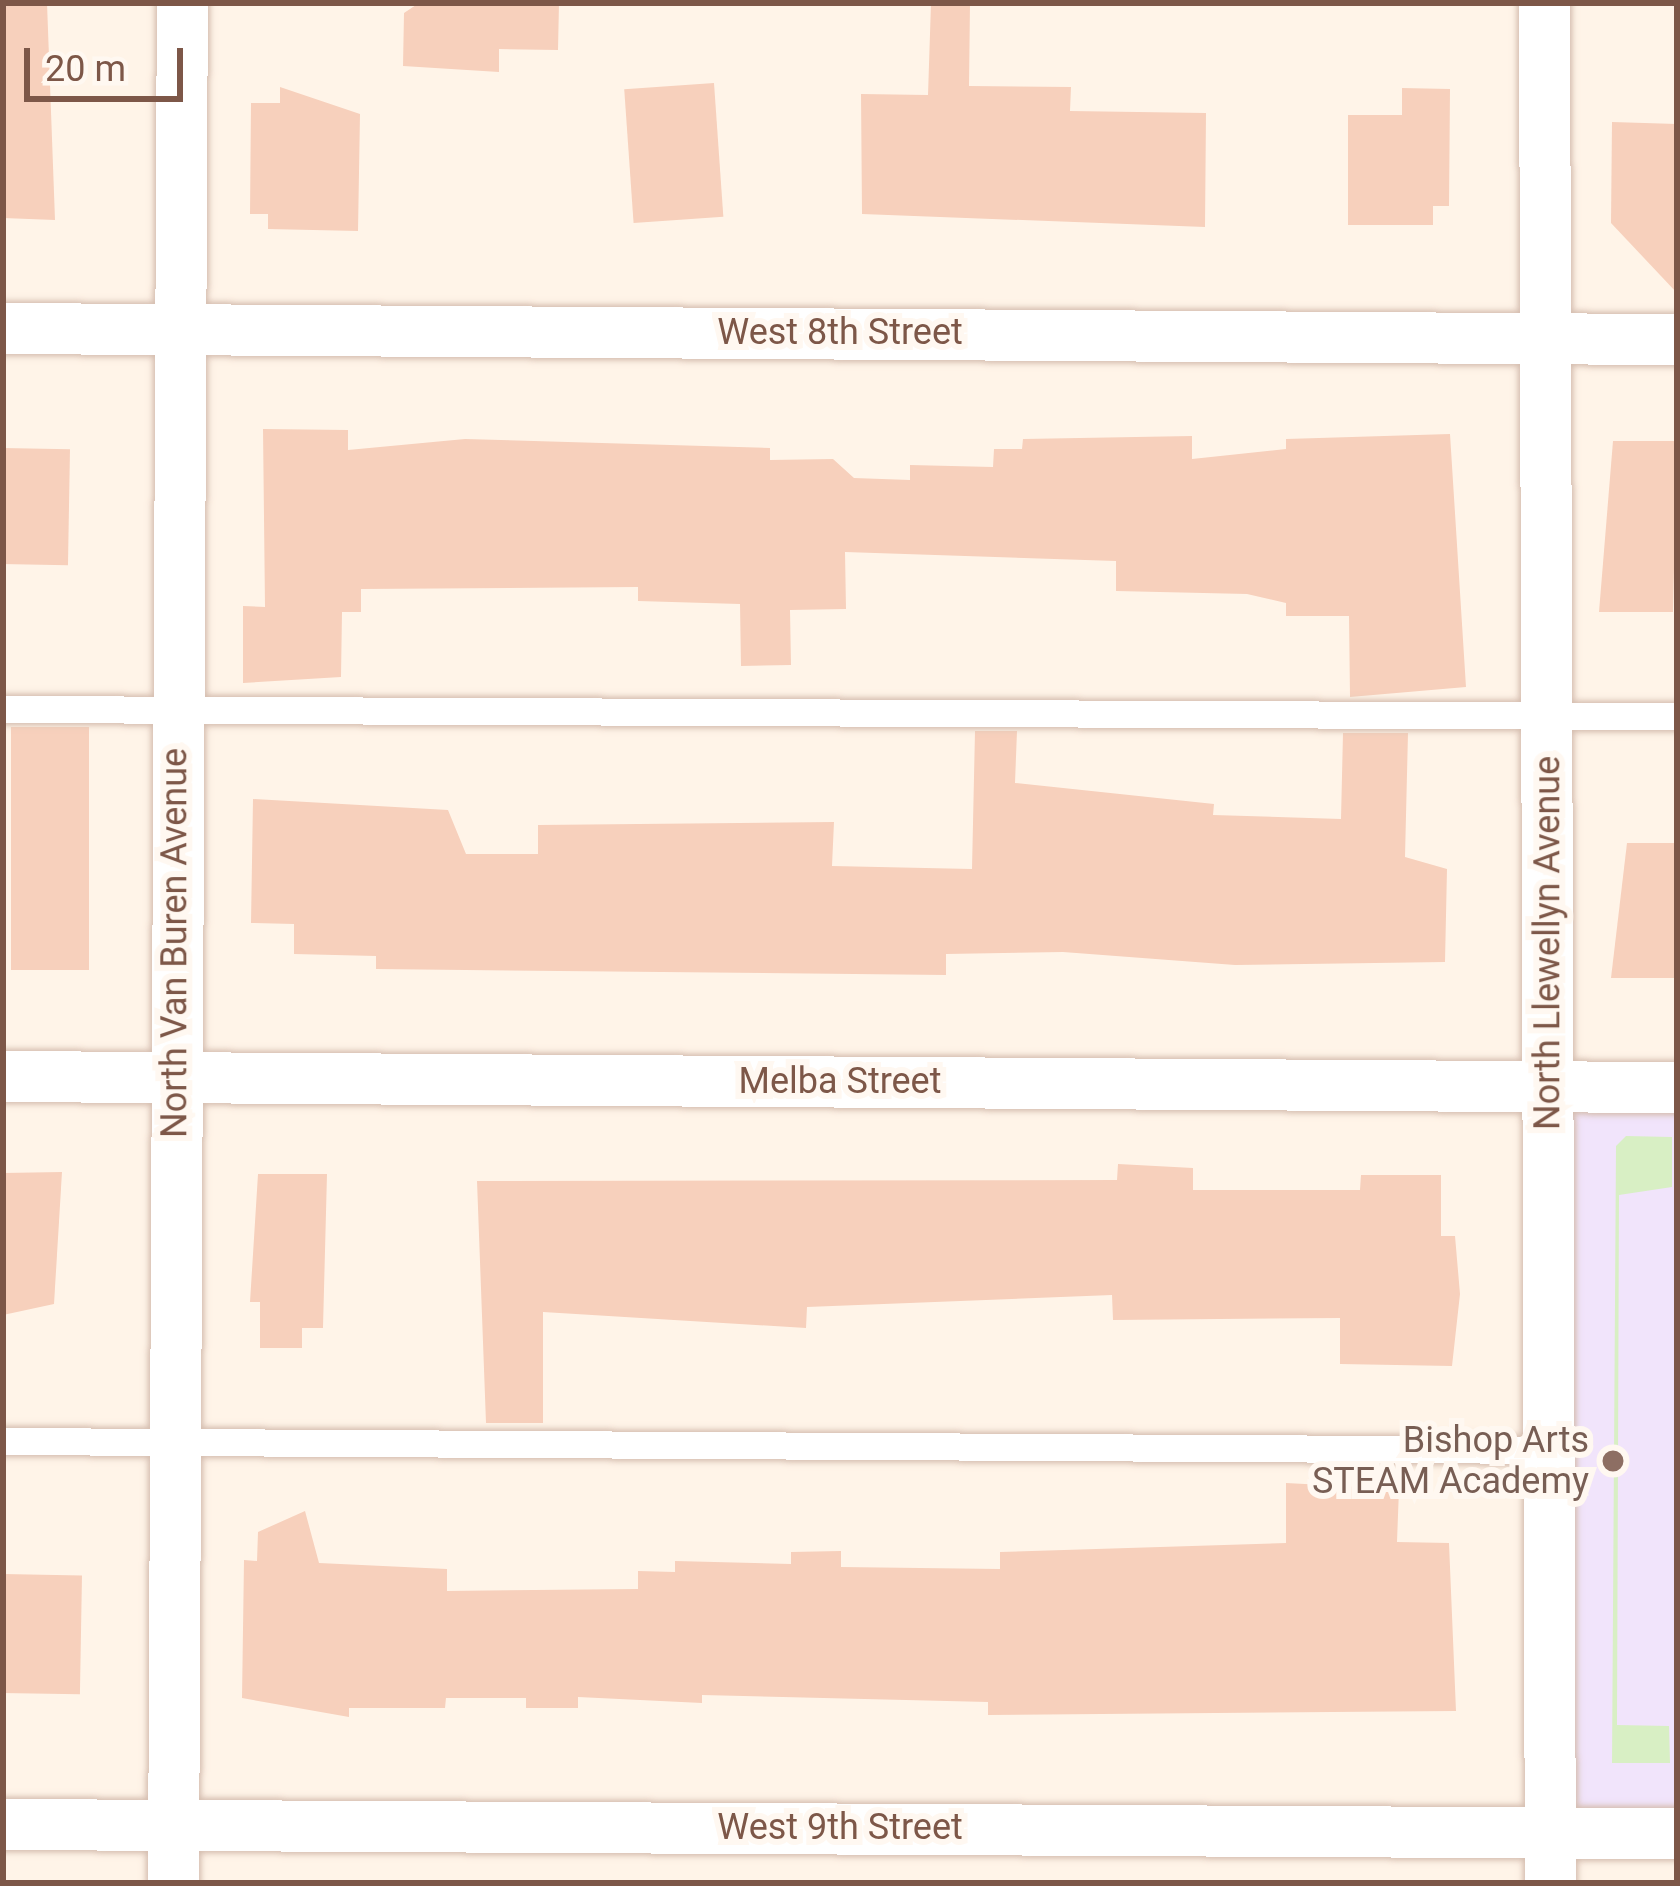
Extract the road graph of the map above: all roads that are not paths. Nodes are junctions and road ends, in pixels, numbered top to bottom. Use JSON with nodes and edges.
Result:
{"nodes":[{"id":1,"x":182,"y":3,"type":"edge"},
{"id":2,"x":1544,"y":3,"type":"edge"},
{"id":3,"x":3,"y":328,"type":"edge"},
{"id":4,"x":180,"y":328,"type":"junction"},
{"id":5,"x":1544,"y":338,"type":"junction"},
{"id":6,"x":1677,"y":339,"type":"edge"},
{"id":7,"x":3,"y":710,"type":"edge"},
{"id":8,"x":177,"y":710,"type":"junction"},
{"id":9,"x":1548,"y":714,"type":"junction"},
{"id":10,"x":1677,"y":716,"type":"edge"},
{"id":11,"x":3,"y":1076,"type":"edge"},
{"id":12,"x":172,"y":1077,"type":"junction"},
{"id":13,"x":1548,"y":1088,"type":"junction"},
{"id":14,"x":1677,"y":1088,"type":"edge"},
{"id":15,"x":3,"y":1441,"type":"edge"},
{"id":16,"x":170,"y":1441,"type":"junction"},
{"id":17,"x":1551,"y":1450,"type":"junction"},
{"id":18,"x":3,"y":1824,"type":"edge"},
{"id":19,"x":173,"y":1825,"type":"junction"},
{"id":20,"x":1551,"y":1832,"type":"junction"},
{"id":21,"x":1677,"y":1833,"type":"edge"},
{"id":22,"x":173,"y":1883,"type":"edge"},
{"id":23,"x":1550,"y":1883,"type":"edge"}],
"edges":[{"from":1,"to":4,"type":"street","name":"North Van Buren Avenue"},
{"from":2,"to":5,"type":"street","name":"North Llewellyn Avenue"},
{"from":3,"to":4,"type":"street","name":"West 8th Street"},
{"from":4,"to":5,"type":"street","name":"West 8th Street"},
{"from":4,"to":8,"type":"street","name":"North Van Buren Avenue"},
{"from":5,"to":6,"type":"street","name":"West 8th Street"},
{"from":5,"to":9,"type":"street","name":"North Llewellyn Avenue"},
{"from":7,"to":8,"type":"lane"},
{"from":8,"to":9,"type":"lane"},
{"from":8,"to":12,"type":"street","name":"North Van Buren Avenue"},
{"from":9,"to":10,"type":"lane"},
{"from":9,"to":13,"type":"street","name":"North Llewellyn Avenue"},
{"from":11,"to":12,"type":"street","name":"Melba Street"},
{"from":12,"to":13,"type":"street","name":"Melba Street"},
{"from":12,"to":16,"type":"street","name":"North Van Buren Avenue"},
{"from":13,"to":14,"type":"street","name":"Melba Street"},
{"from":13,"to":17,"type":"street","name":"North Llewellyn Avenue"},
{"from":15,"to":16,"type":"lane"},
{"from":16,"to":17,"type":"lane"},
{"from":16,"to":19,"type":"street","name":"North Van Buren Avenue"},
{"from":17,"to":20,"type":"street","name":"North Llewellyn Avenue"},
{"from":18,"to":19,"type":"street","name":"West 9th Street"},
{"from":19,"to":20,"type":"street","name":"West 9th Street"},
{"from":19,"to":22,"type":"street","name":"North Van Buren Avenue"},
{"from":20,"to":21,"type":"street","name":"West 9th Street"},
{"from":20,"to":23,"type":"street","name":"North Llewellyn Avenue"}]}
